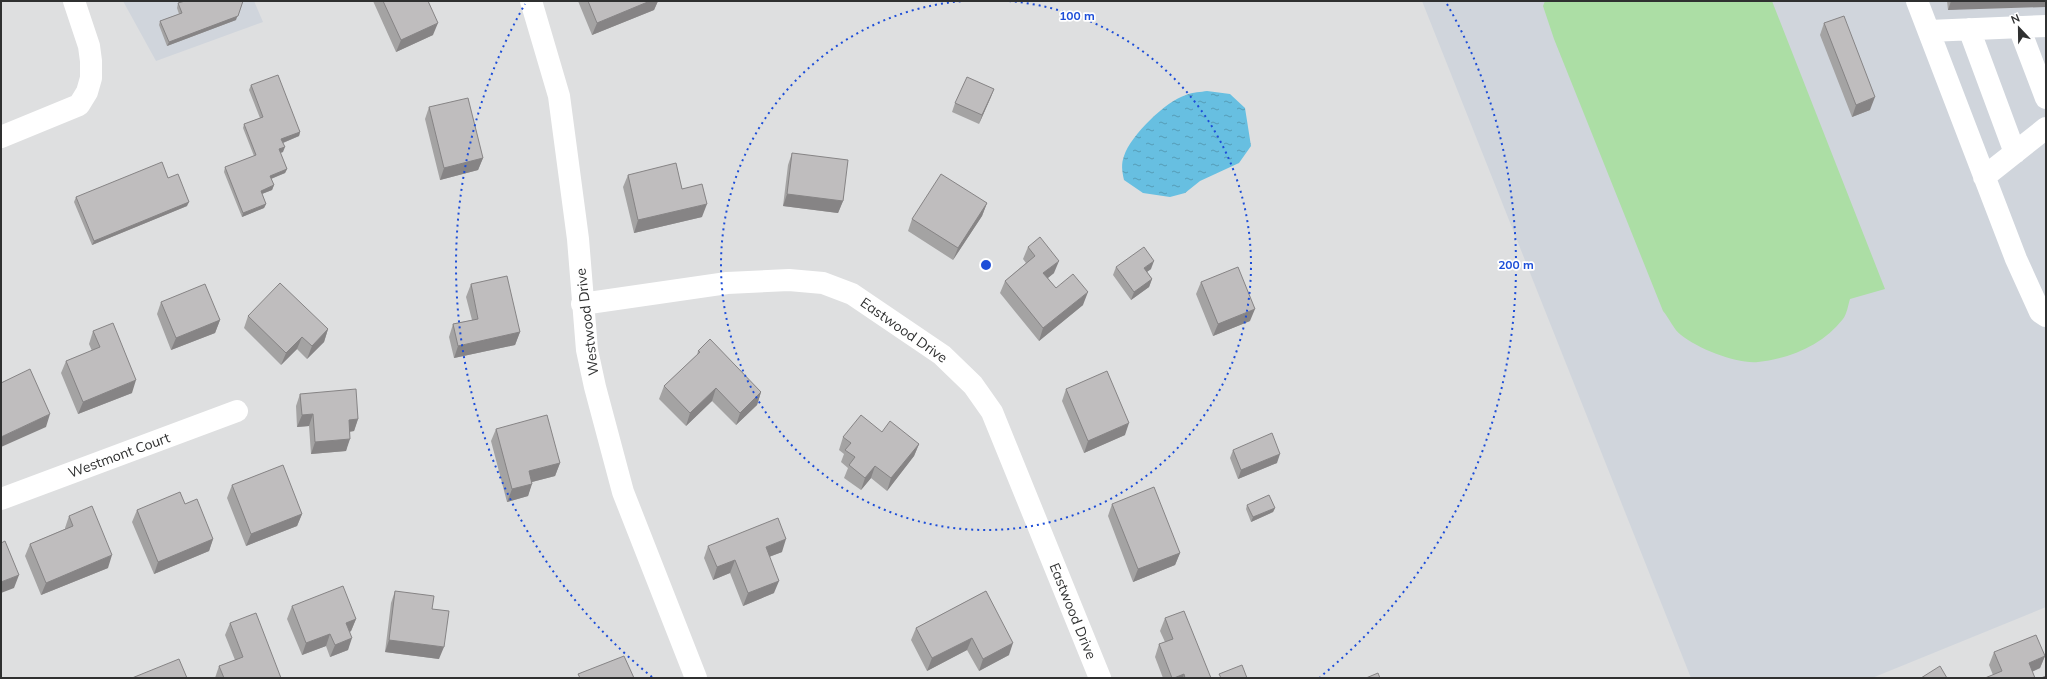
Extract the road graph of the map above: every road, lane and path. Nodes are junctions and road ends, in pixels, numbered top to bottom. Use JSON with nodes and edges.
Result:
{"nodes":[{"id":1,"x":74,"y":1,"type":"edge"},
{"id":2,"x":531,"y":1,"type":"edge"},
{"id":3,"x":1917,"y":1,"type":"edge"},
{"id":4,"x":2046,"y":26,"type":"edge"},
{"id":5,"x":2019,"y":27,"type":"junction"},
{"id":6,"x":1968,"y":29,"type":"junction"},
{"id":7,"x":1928,"y":30,"type":"junction"},
{"id":8,"x":2046,"y":98,"type":"edge"},
{"id":9,"x":2046,"y":128,"type":"edge"},
{"id":10,"x":1,"y":137,"type":"edge"},
{"id":11,"x":2015,"y":153,"type":"junction"},
{"id":12,"x":1984,"y":177,"type":"junction"},
{"id":13,"x":582,"y":304,"type":"junction"},
{"id":14,"x":2046,"y":316,"type":"edge"},
{"id":15,"x":236,"y":411,"type":"dead end"},
{"id":16,"x":1,"y":499,"type":"edge"},
{"id":17,"x":696,"y":678,"type":"edge"},
{"id":18,"x":1100,"y":678,"type":"edge"}],
"edges":[{"from":1,"to":10,"type":"street"},
{"from":2,"to":13,"type":"street","name":"Westwood Drive"},
{"from":3,"to":7,"type":"street"},
{"from":4,"to":5,"type":"street"},
{"from":5,"to":6,"type":"street"},
{"from":5,"to":8,"type":"street"},
{"from":6,"to":7,"type":"street"},
{"from":6,"to":11,"type":"street"},
{"from":7,"to":12,"type":"street"},
{"from":9,"to":11,"type":"street"},
{"from":11,"to":12,"type":"street"},
{"from":12,"to":14,"type":"street"},
{"from":13,"to":17,"type":"street","name":"Westwood Drive"},
{"from":13,"to":18,"type":"street","name":"Eastwood Drive"},
{"from":15,"to":16,"type":"street","name":"Westmont Court"}]}
